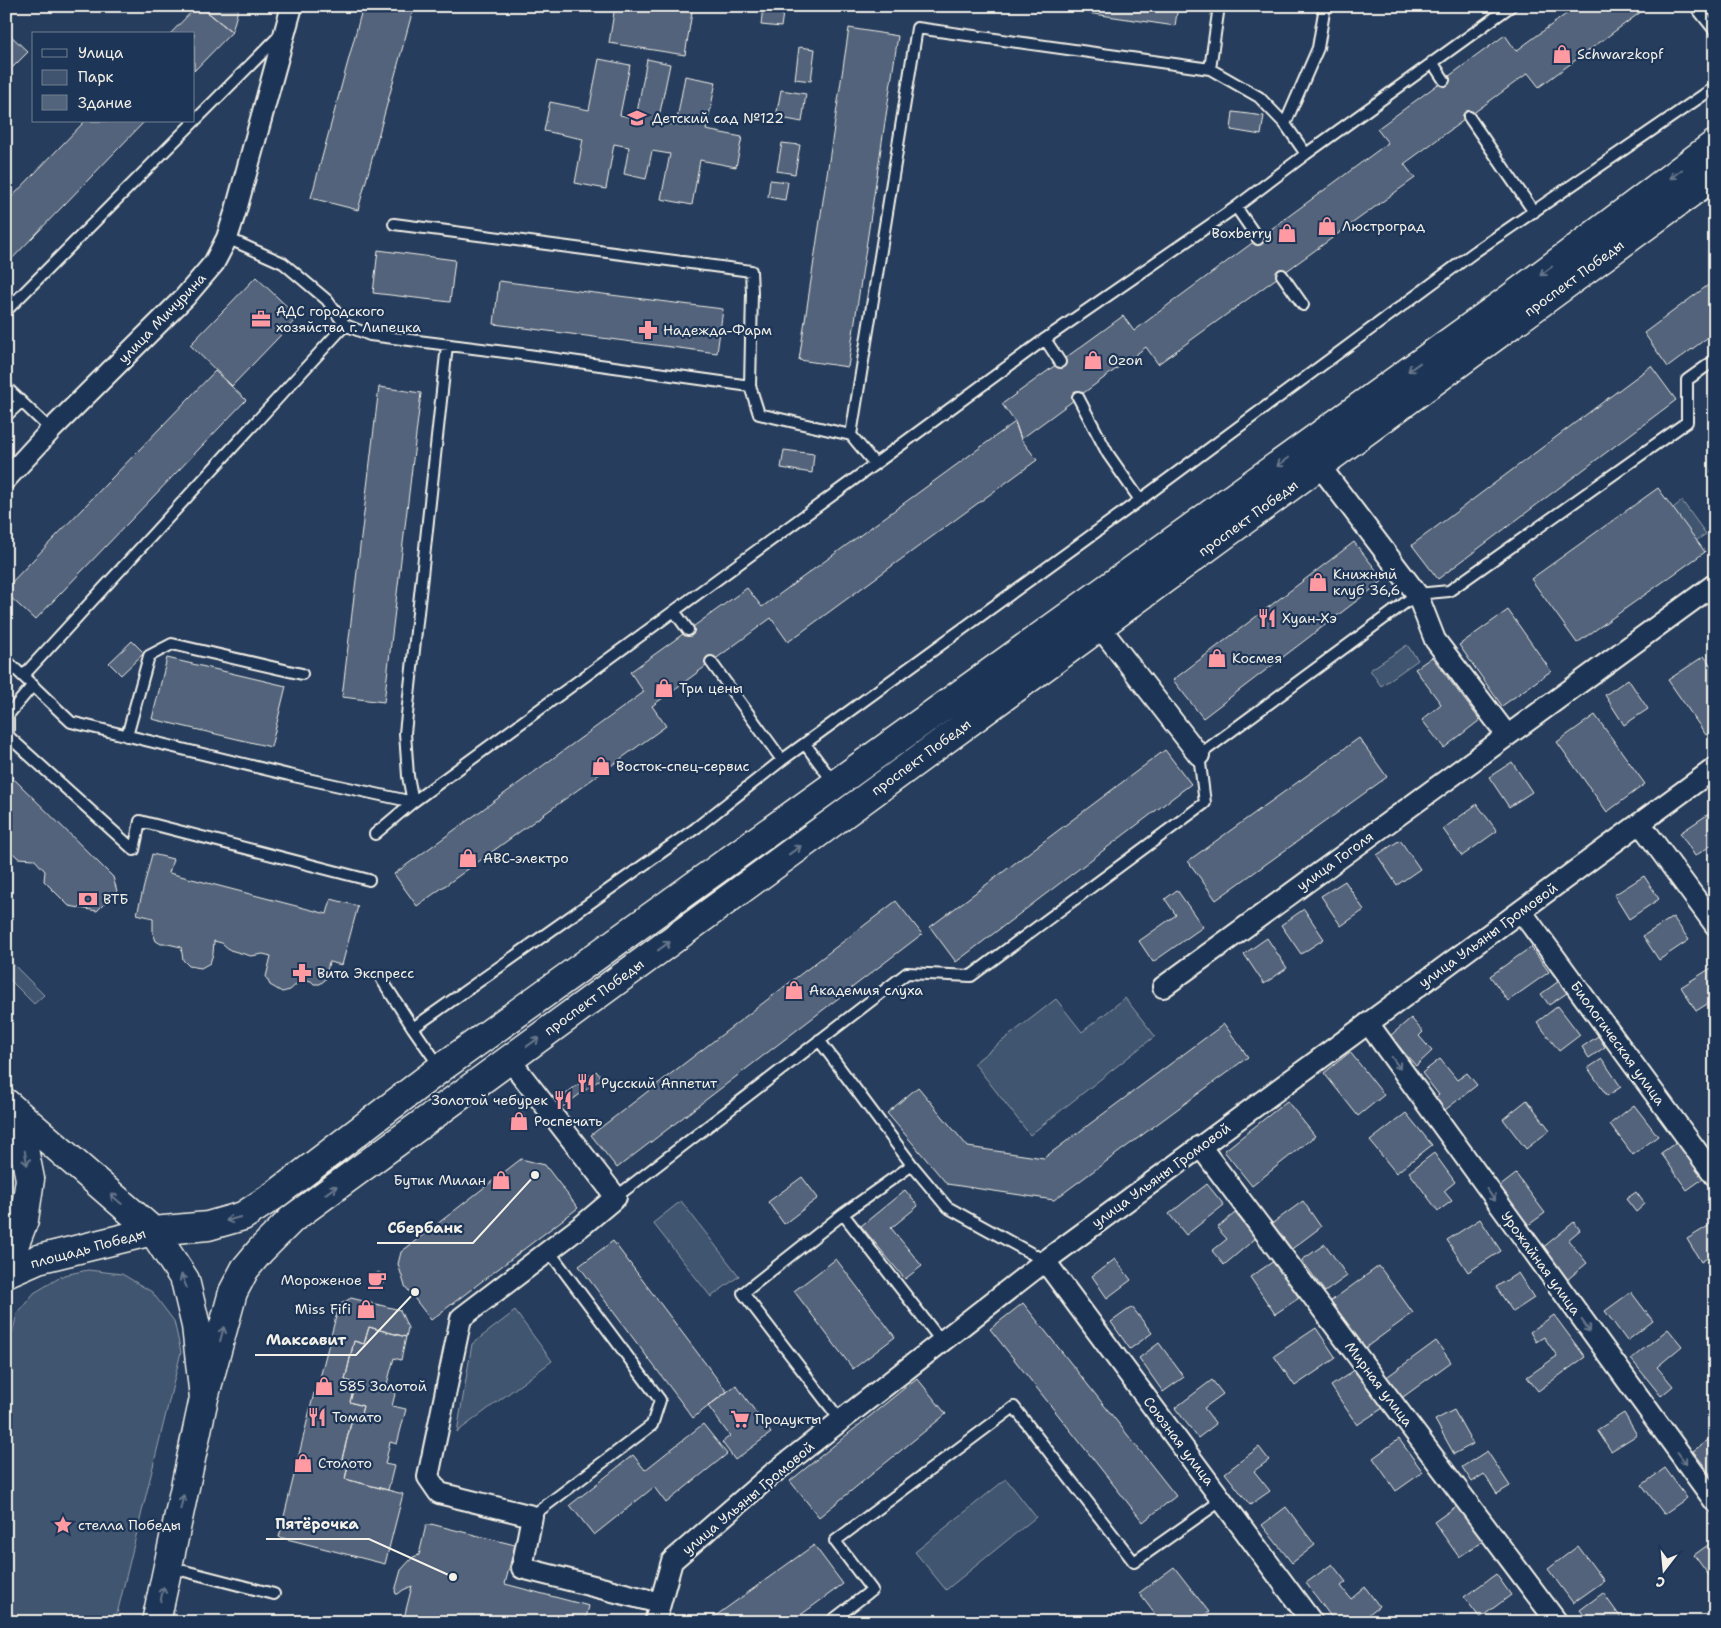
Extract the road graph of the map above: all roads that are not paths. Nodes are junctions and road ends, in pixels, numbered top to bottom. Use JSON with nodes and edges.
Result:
{"nodes":[{"id":1,"x":292,"y":6,"type":"edge"},
{"id":2,"x":1219,"y":6,"type":"edge"},
{"id":3,"x":1325,"y":6,"type":"edge"},
{"id":4,"x":1510,"y":6,"type":"edge"},
{"id":5,"x":1695,"y":6,"type":"edge"},
{"id":6,"x":285,"y":30,"type":"junction"},
{"id":7,"x":1715,"y":30,"type":"edge"},
{"id":8,"x":1432,"y":62,"type":"junction"},
{"id":9,"x":1210,"y":69,"type":"junction"},
{"id":10,"x":1444,"y":80,"type":"dead end"},
{"id":11,"x":1715,"y":87,"type":"edge"},
{"id":12,"x":1469,"y":117,"type":"dead end"},
{"id":13,"x":195,"y":121,"type":"edge"},
{"id":14,"x":194,"y":122,"type":"edge"},
{"id":15,"x":1285,"y":124,"type":"junction"},
{"id":16,"x":1715,"y":144,"type":"edge"},
{"id":17,"x":1306,"y":154,"type":"junction"},
{"id":18,"x":1715,"y":175,"type":"edge"},
{"id":19,"x":1236,"y":206,"type":"junction"},
{"id":20,"x":1534,"y":212,"type":"junction"},
{"id":21,"x":394,"y":224,"type":"dead end"},
{"id":22,"x":227,"y":238,"type":"junction"},
{"id":23,"x":1258,"y":239,"type":"dead end"},
{"id":24,"x":1282,"y":274,"type":"dead end"},
{"id":25,"x":1303,"y":305,"type":"dead end"},
{"id":26,"x":6,"y":311,"type":"edge"},
{"id":27,"x":345,"y":325,"type":"junction"},
{"id":28,"x":1045,"y":339,"type":"junction"},
{"id":29,"x":447,"y":345,"type":"junction"},
{"id":30,"x":1715,"y":360,"type":"edge"},
{"id":31,"x":1060,"y":362,"type":"dead end"},
{"id":32,"x":750,"y":386,"type":"junction"},
{"id":33,"x":6,"y":387,"type":"edge"},
{"id":34,"x":1078,"y":397,"type":"dead end"},
{"id":35,"x":21,"y":402,"type":"junction"},
{"id":36,"x":6,"y":416,"type":"edge"},
{"id":37,"x":51,"y":430,"type":"junction"},
{"id":38,"x":851,"y":435,"type":"junction"},
{"id":39,"x":875,"y":464,"type":"junction"},
{"id":40,"x":1319,"y":465,"type":"junction"},
{"id":41,"x":6,"y":479,"type":"edge"},
{"id":42,"x":1140,"y":500,"type":"junction"},
{"id":43,"x":1715,"y":584,"type":"edge"},
{"id":44,"x":1416,"y":594,"type":"junction"},
{"id":45,"x":674,"y":610,"type":"junction"},
{"id":46,"x":1099,"y":626,"type":"junction"},
{"id":47,"x":688,"y":630,"type":"dead end"},
{"id":48,"x":6,"y":660,"type":"edge"},
{"id":49,"x":712,"y":662,"type":"dead end"},
{"id":50,"x":302,"y":674,"type":"dead end"},
{"id":51,"x":23,"y":676,"type":"junction"},
{"id":52,"x":33,"y":685,"type":"junction"},
{"id":53,"x":1507,"y":735,"type":"junction"},
{"id":54,"x":127,"y":736,"type":"junction"},
{"id":55,"x":805,"y":744,"type":"junction"},
{"id":56,"x":1199,"y":755,"type":"junction"},
{"id":57,"x":782,"y":760,"type":"junction"},
{"id":58,"x":1715,"y":768,"type":"edge"},
{"id":59,"x":835,"y":784,"type":"junction"},
{"id":60,"x":413,"y":802,"type":"junction"},
{"id":61,"x":1640,"y":823,"type":"junction"},
{"id":62,"x":375,"y":834,"type":"dead end"},
{"id":63,"x":369,"y":880,"type":"dead end"},
{"id":64,"x":1520,"y":911,"type":"junction"},
{"id":65,"x":1715,"y":925,"type":"edge"},
{"id":66,"x":382,"y":980,"type":"dead end"},
{"id":67,"x":1163,"y":987,"type":"dead end"},
{"id":68,"x":1368,"y":1023,"type":"junction"},
{"id":69,"x":413,"y":1028,"type":"junction"},
{"id":70,"x":819,"y":1040,"type":"junction"},
{"id":71,"x":509,"y":1059,"type":"junction"},
{"id":72,"x":441,"y":1068,"type":"junction"},
{"id":73,"x":10,"y":1107,"type":"edge"},
{"id":74,"x":1200,"y":1146,"type":"junction"},
{"id":75,"x":912,"y":1165,"type":"junction"},
{"id":76,"x":1715,"y":1176,"type":"edge"},
{"id":77,"x":616,"y":1197,"type":"junction"},
{"id":78,"x":843,"y":1214,"type":"junction"},
{"id":79,"x":153,"y":1231,"type":"junction"},
{"id":80,"x":549,"y":1251,"type":"junction"},
{"id":81,"x":1045,"y":1261,"type":"junction"},
{"id":82,"x":6,"y":1267,"type":"edge"},
{"id":83,"x":6,"y":1273,"type":"edge"},
{"id":84,"x":942,"y":1342,"type":"junction"},
{"id":85,"x":204,"y":1398,"type":"junction"},
{"id":86,"x":841,"y":1421,"type":"junction"},
{"id":87,"x":1222,"y":1500,"type":"junction"},
{"id":88,"x":1715,"y":1502,"type":"edge"},
{"id":89,"x":532,"y":1516,"type":"junction"},
{"id":90,"x":168,"y":1566,"type":"junction"},
{"id":91,"x":274,"y":1594,"type":"dead end"},
{"id":92,"x":657,"y":1613,"type":"edge"},
{"id":93,"x":156,"y":1622,"type":"edge"},
{"id":94,"x":830,"y":1622,"type":"edge"},
{"id":95,"x":1312,"y":1622,"type":"edge"},
{"id":96,"x":1557,"y":1622,"type":"edge"}],
"edges":[{"from":1,"to":6,"type":"street","name":"улица Мичурина"},
{"from":2,"to":9,"type":"lane"},
{"from":3,"to":15,"type":"lane"},
{"from":4,"to":8,"type":"lane"},
{"from":5,"to":7,"type":"lane"},
{"from":6,"to":13,"type":"lane"},
{"from":6,"to":22,"type":"street","name":"улица Мичурина"},
{"from":8,"to":10,"type":"lane"},
{"from":8,"to":17,"type":"lane"},
{"from":9,"to":15,"type":"lane"},
{"from":9,"to":38,"type":"lane"},
{"from":11,"to":20,"type":"lane"},
{"from":12,"to":20,"type":"lane"},
{"from":14,"to":26,"type":"lane"},
{"from":15,"to":17,"type":"lane"},
{"from":16,"to":59,"type":"main road","name":"проспект Победы","one_way":true},
{"from":17,"to":19,"type":"lane"},
{"from":18,"to":40,"type":"main road","name":"проспект Победы"},
{"from":19,"to":23,"type":"lane"},
{"from":19,"to":28,"type":"lane"},
{"from":20,"to":42,"type":"lane"},
{"from":21,"to":32,"type":"lane"},
{"from":22,"to":27,"type":"lane"},
{"from":22,"to":37,"type":"street","name":"улица Мичурина"},
{"from":24,"to":25,"type":"lane"},
{"from":27,"to":29,"type":"lane"},
{"from":27,"to":51,"type":"lane"},
{"from":28,"to":31,"type":"lane"},
{"from":28,"to":39,"type":"lane"},
{"from":29,"to":32,"type":"lane"},
{"from":29,"to":60,"type":"lane"},
{"from":30,"to":44,"type":"lane"},
{"from":32,"to":38,"type":"lane"},
{"from":33,"to":35,"type":"lane"},
{"from":34,"to":42,"type":"lane"},
{"from":35,"to":36,"type":"lane"},
{"from":35,"to":37,"type":"lane"},
{"from":37,"to":41,"type":"street","name":"улица Мичурина"},
{"from":38,"to":39,"type":"lane"},
{"from":39,"to":45,"type":"lane"},
{"from":40,"to":44,"type":"street"},
{"from":40,"to":46,"type":"main road","name":"проспект Победы"},
{"from":42,"to":55,"type":"lane"},
{"from":43,"to":53,"type":"street","name":"улица Гоголя"},
{"from":44,"to":53,"type":"street"},
{"from":44,"to":56,"type":"lane"},
{"from":45,"to":47,"type":"lane"},
{"from":45,"to":60,"type":"lane"},
{"from":46,"to":56,"type":"street"},
{"from":71,"to":46,"type":"main road","name":"проспект Победы","one_way":true},
{"from":48,"to":51,"type":"lane"},
{"from":49,"to":57,"type":"lane"},
{"from":50,"to":54,"type":"lane"},
{"from":51,"to":52,"type":"lane"},
{"from":52,"to":54,"type":"lane"},
{"from":52,"to":63,"type":"lane"},
{"from":53,"to":67,"type":"street","name":"улица Гоголя"},
{"from":54,"to":60,"type":"lane"},
{"from":55,"to":57,"type":"lane"},
{"from":55,"to":59,"type":"lane"},
{"from":56,"to":70,"type":"lane"},
{"from":57,"to":69,"type":"lane"},
{"from":58,"to":61,"type":"street","name":"улица Ульяны Громовой"},
{"from":59,"to":72,"type":"main road","name":"проспект Победы"},
{"from":60,"to":62,"type":"lane"},
{"from":61,"to":64,"type":"street","name":"улица Ульяны Громовой"},
{"from":61,"to":65,"type":"street"},
{"from":64,"to":68,"type":"street","name":"улица Ульяны Громовой"},
{"from":64,"to":76,"type":"street","name":"Биологическая улица"},
{"from":66,"to":69,"type":"lane"},
{"from":68,"to":74,"type":"street","name":"улица Ульяны Громовой"},
{"from":68,"to":88,"type":"street","name":"Урожайная улица","one_way":true},
{"from":69,"to":72,"type":"lane"},
{"from":70,"to":75,"type":"lane"},
{"from":70,"to":77,"type":"lane"},
{"from":71,"to":77,"type":"street"},
{"from":85,"to":71,"type":"main road","name":"проспект Победы","one_way":true},
{"from":72,"to":79,"type":"main road","name":"проспект Победы","one_way":true},
{"from":79,"to":73,"type":"main road","one_way":true},
{"from":73,"to":82,"type":"main road","one_way":true},
{"from":74,"to":81,"type":"street","name":"улица Ульяны Громовой"},
{"from":74,"to":96,"type":"street","name":"Мирная улица"},
{"from":75,"to":78,"type":"lane"},
{"from":75,"to":81,"type":"lane"},
{"from":77,"to":80,"type":"street"},
{"from":78,"to":84,"type":"lane"},
{"from":78,"to":86,"type":"lane"},
{"from":79,"to":83,"type":"main road","name":"площадь Победы"},
{"from":85,"to":79,"type":"main road","name":"площадь Победы","one_way":true},
{"from":80,"to":89,"type":"lane"},
{"from":80,"to":89,"type":"street"},
{"from":81,"to":84,"type":"street","name":"улица Ульяны Громовой"},
{"from":81,"to":87,"type":"street","name":"Союзная улица"},
{"from":84,"to":86,"type":"street","name":"улица Ульяны Громовой"},
{"from":90,"to":85,"type":"main road","name":"площадь Победы","one_way":true},
{"from":86,"to":92,"type":"street","name":"улица Ульяны Громовой"},
{"from":87,"to":94,"type":"lane"},
{"from":87,"to":95,"type":"street","name":"Союзная улица"},
{"from":89,"to":92,"type":"street"},
{"from":90,"to":91,"type":"lane"},
{"from":93,"to":90,"type":"main road","name":"площадь Победы","one_way":true}]}
